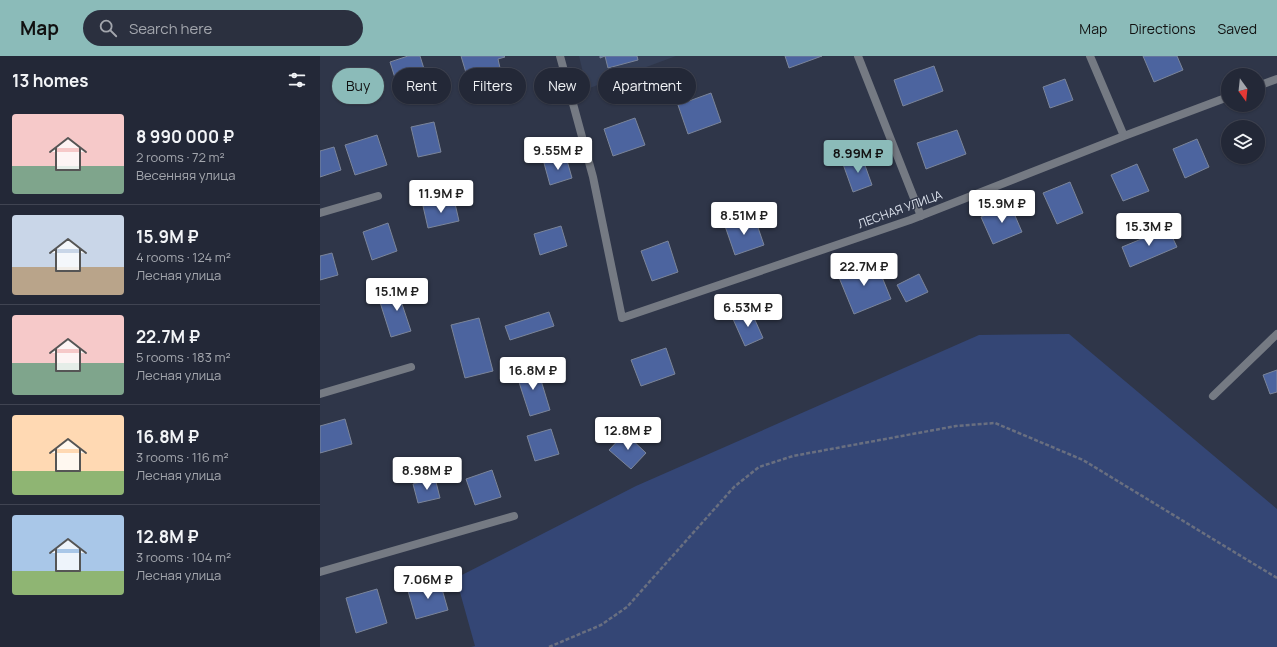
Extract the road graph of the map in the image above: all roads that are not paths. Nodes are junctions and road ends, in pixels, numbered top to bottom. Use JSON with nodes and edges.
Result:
{"nodes":[{"id":1,"x":560,"y":56,"type":"edge"},
{"id":2,"x":858,"y":56,"type":"edge"},
{"id":3,"x":1090,"y":56,"type":"edge"},
{"id":4,"x":1277,"y":79,"type":"edge"},
{"id":5,"x":1265,"y":83,"type":"edge"},
{"id":6,"x":1221,"y":100,"type":"edge"},
{"id":7,"x":1124,"y":136,"type":"junction"},
{"id":8,"x":378,"y":196,"type":"dead end"},
{"id":9,"x":320,"y":213,"type":"edge"},
{"id":10,"x":921,"y":216,"type":"junction"},
{"id":11,"x":1277,"y":334,"type":"edge"},
{"id":12,"x":411,"y":367,"type":"dead end"},
{"id":13,"x":320,"y":394,"type":"edge"},
{"id":14,"x":1213,"y":396,"type":"dead end"},
{"id":15,"x":514,"y":516,"type":"dead end"},
{"id":16,"x":320,"y":572,"type":"edge"}],
"edges":[{"from":1,"to":10,"type":"street","name":"ЛЕСНАЯ УЛИЦА"},
{"from":2,"to":10,"type":"street"},
{"from":3,"to":7,"type":"street"},
{"from":4,"to":5,"type":"street"},
{"from":6,"to":7,"type":"street","name":"ЛЕСНАЯ УЛИЦА"},
{"from":7,"to":10,"type":"street","name":"ЛЕСНАЯ УЛИЦА"},
{"from":8,"to":9,"type":"street"},
{"from":11,"to":14,"type":"street"},
{"from":12,"to":13,"type":"street"},
{"from":15,"to":16,"type":"street"}]}
